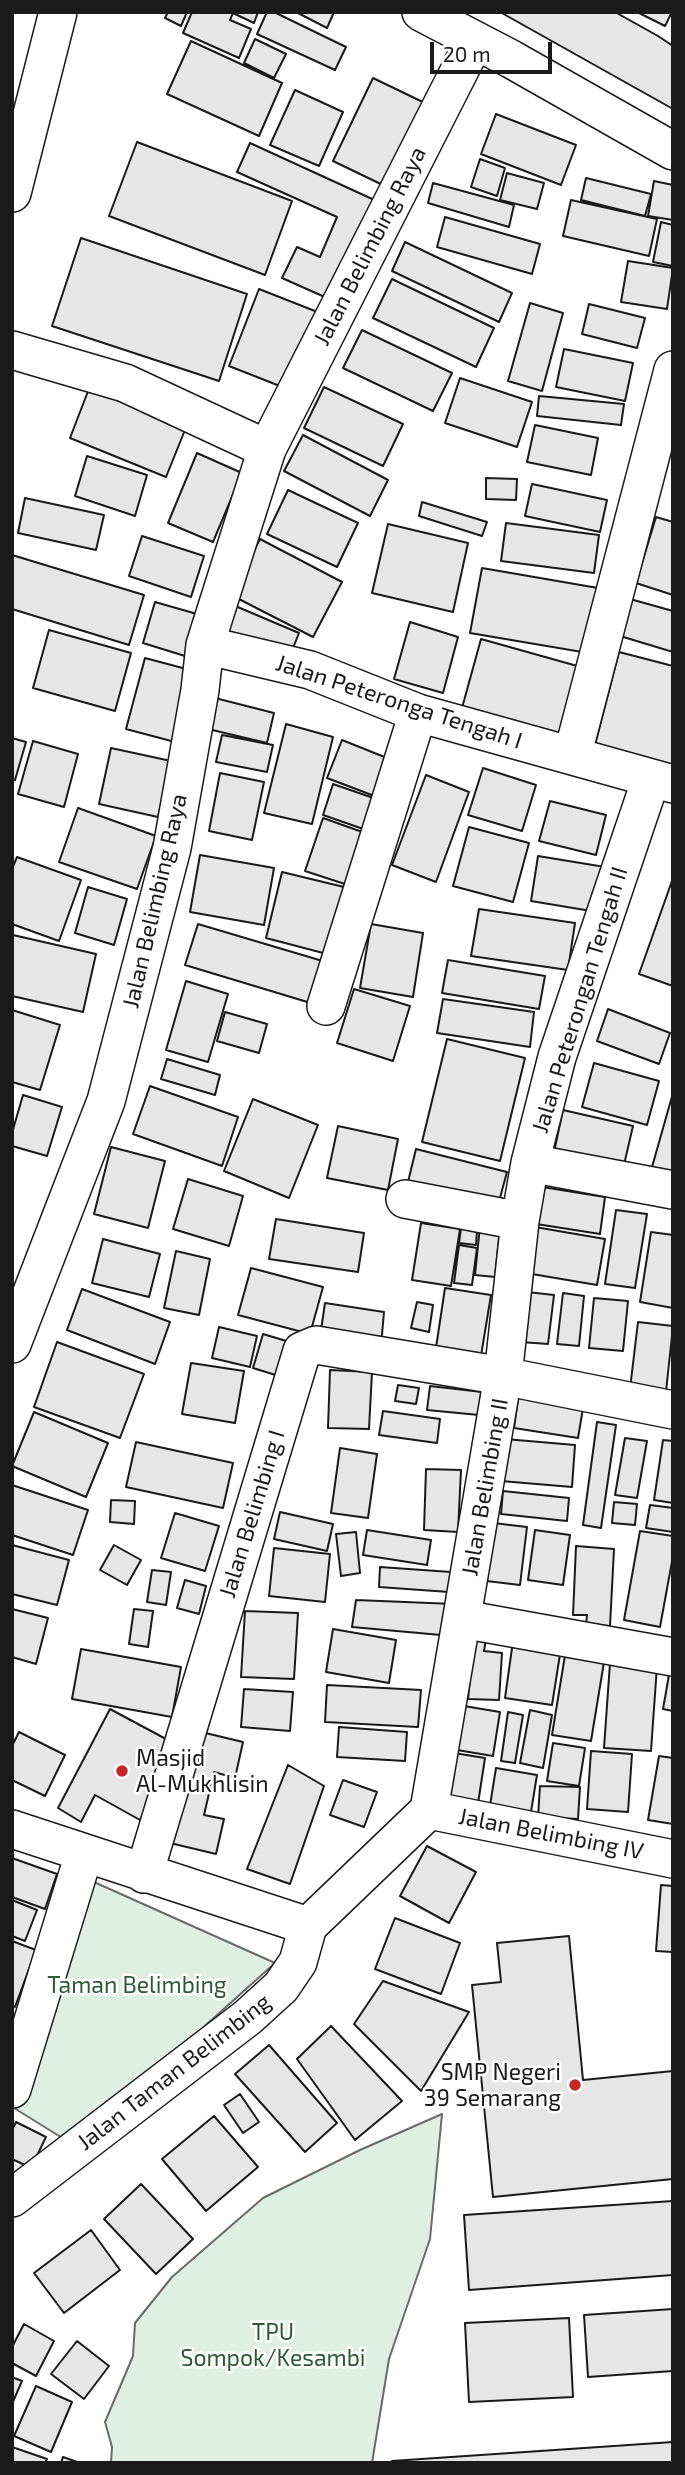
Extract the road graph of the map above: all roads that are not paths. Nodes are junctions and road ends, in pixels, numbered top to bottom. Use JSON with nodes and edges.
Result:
{"nodes":[{"id":1,"x":58,"y":12,"type":"edge"},
{"id":2,"x":421,"y":12,"type":"edge"},
{"id":3,"x":474,"y":42,"type":"junction"},
{"id":4,"x":673,"y":151,"type":"edge"},
{"id":5,"x":12,"y":193,"type":"edge"},
{"id":6,"x":12,"y":350,"type":"edge"},
{"id":7,"x":673,"y":370,"type":"edge"},
{"id":8,"x":267,"y":449,"type":"junction"},
{"id":9,"x":205,"y":645,"type":"junction"},
{"id":10,"x":418,"y":713,"type":"junction"},
{"id":11,"x":569,"y":755,"type":"junction"},
{"id":12,"x":662,"y":781,"type":"edge"},
{"id":13,"x":326,"y":1006,"type":"dead end"},
{"id":14,"x":530,"y":1163,"type":"junction"},
{"id":15,"x":673,"y":1190,"type":"edge"},
{"id":16,"x":405,"y":1199,"type":"dead end"},
{"id":17,"x":520,"y":1221,"type":"junction"},
{"id":18,"x":12,"y":1345,"type":"edge"},
{"id":19,"x":503,"y":1376,"type":"junction"},
{"id":20,"x":673,"y":1410,"type":"edge"},
{"id":21,"x":463,"y":1619,"type":"junction"},
{"id":22,"x":673,"y":1657,"type":"edge"},
{"id":23,"x":429,"y":1810,"type":"junction"},
{"id":24,"x":12,"y":1829,"type":"edge"},
{"id":25,"x":84,"y":1854,"type":"junction"},
{"id":26,"x":673,"y":1859,"type":"edge"},
{"id":27,"x":144,"y":1874,"type":"junction"},
{"id":28,"x":308,"y":1926,"type":"junction"},
{"id":29,"x":12,"y":2089,"type":"edge"},
{"id":30,"x":12,"y":2198,"type":"edge"}],
"edges":[{"from":1,"to":5,"type":"street"},
{"from":2,"to":3,"type":"street"},
{"from":3,"to":4,"type":"street"},
{"from":3,"to":8,"type":"street","name":"Jalan Belimbing Raya"},
{"from":6,"to":8,"type":"street"},
{"from":7,"to":11,"type":"street"},
{"from":8,"to":9,"type":"street","name":"Jalan Belimbing Raya"},
{"from":9,"to":10,"type":"street","name":"Jalan Peteronga Tengah I"},
{"from":9,"to":18,"type":"street","name":"Jalan Belimbing Raya"},
{"from":10,"to":11,"type":"street","name":"Jalan Peteronga Tengah I"},
{"from":10,"to":13,"type":"street"},
{"from":11,"to":12,"type":"street","name":"Jalan Peteronga Tengah I"},
{"from":12,"to":14,"type":"street","name":"Jalan Peterongan Tengah II"},
{"from":14,"to":15,"type":"street","name":"Jalan Peterongan Tengah II"},
{"from":14,"to":17,"type":"street","name":"Jalan Belimbing II"},
{"from":16,"to":17,"type":"street"},
{"from":17,"to":19,"type":"street","name":"Jalan Belimbing II"},
{"from":19,"to":20,"type":"street","name":"Jalan Belimbing I"},
{"from":19,"to":21,"type":"street","name":"Jalan Belimbing II"},
{"from":19,"to":27,"type":"street","name":"Jalan Belimbing I"},
{"from":21,"to":22,"type":"street"},
{"from":21,"to":23,"type":"street","name":"Jalan Belimbing II"},
{"from":23,"to":26,"type":"street","name":"Jalan Belimbing IV"},
{"from":23,"to":28,"type":"street"},
{"from":24,"to":25,"type":"street"},
{"from":25,"to":27,"type":"street"},
{"from":25,"to":29,"type":"street"},
{"from":27,"to":28,"type":"street"},
{"from":28,"to":30,"type":"street","name":"Jalan Taman Belimbing"}]}
